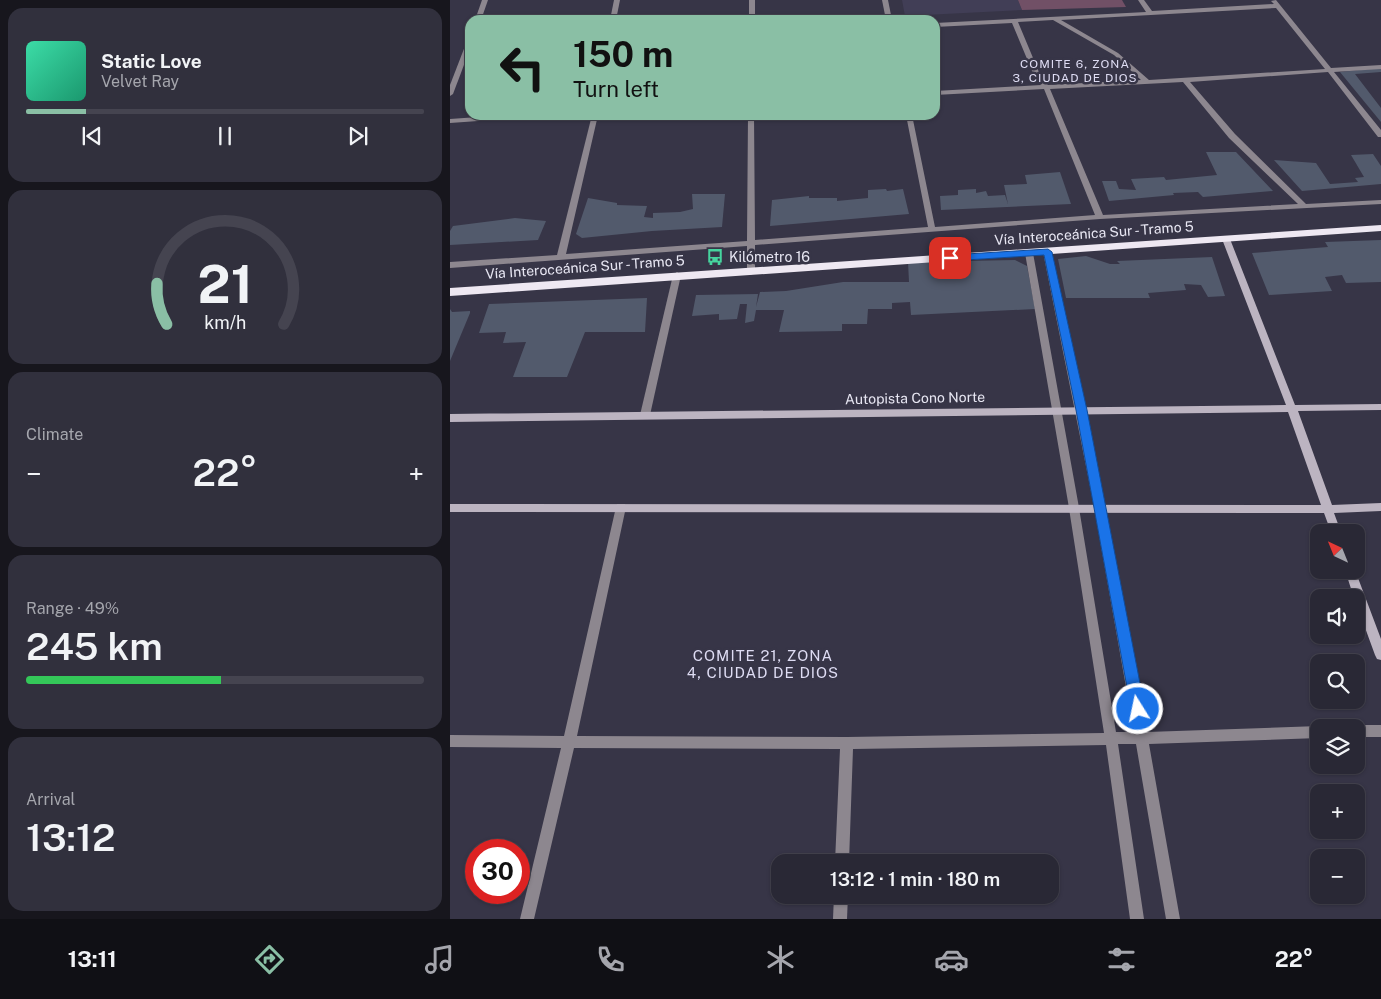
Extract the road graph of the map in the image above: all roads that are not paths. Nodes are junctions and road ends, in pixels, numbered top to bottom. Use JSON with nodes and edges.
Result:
{"nodes":[{"id":1,"x":485,"y":0,"type":"edge"},
{"id":2,"x":617,"y":0,"type":"edge"},
{"id":3,"x":752,"y":0,"type":"edge"},
{"id":4,"x":885,"y":0,"type":"edge"},
{"id":5,"x":1141,"y":0,"type":"edge"},
{"id":6,"x":1273,"y":0,"type":"edge"},
{"id":7,"x":1278,"y":6,"type":"junction"},
{"id":8,"x":1150,"y":13,"type":"junction"},
{"id":9,"x":480,"y":15,"type":"edge"},
{"id":10,"x":615,"y":15,"type":"edge"},
{"id":11,"x":752,"y":15,"type":"edge"},
{"id":12,"x":888,"y":15,"type":"edge"},
{"id":13,"x":1055,"y":19,"type":"junction"},
{"id":14,"x":1014,"y":20,"type":"junction"},
{"id":15,"x":940,"y":25,"type":"edge"},
{"id":16,"x":465,"y":54,"type":"edge"},
{"id":17,"x":1381,"y":66,"type":"edge"},
{"id":18,"x":1328,"y":70,"type":"junction"},
{"id":19,"x":1185,"y":80,"type":"junction"},
{"id":20,"x":1147,"y":82,"type":"junction"},
{"id":21,"x":1046,"y":87,"type":"junction"},
{"id":22,"x":940,"y":93,"type":"edge"},
{"id":23,"x":450,"y":94,"type":"edge"},
{"id":24,"x":465,"y":120,"type":"edge"},
{"id":25,"x":595,"y":120,"type":"edge"},
{"id":26,"x":751,"y":120,"type":"edge"},
{"id":27,"x":910,"y":120,"type":"edge"},
{"id":28,"x":450,"y":121,"type":"edge"},
{"id":29,"x":1381,"y":135,"type":"edge"},
{"id":30,"x":1381,"y":202,"type":"edge"},
{"id":31,"x":1305,"y":207,"type":"junction"},
{"id":32,"x":1100,"y":217,"type":"junction"},
{"id":33,"x":1381,"y":228,"type":"edge"},
{"id":34,"x":932,"y":229,"type":"junction"},
{"id":35,"x":1226,"y":239,"type":"junction"},
{"id":36,"x":751,"y":244,"type":"junction"},
{"id":37,"x":1048,"y":252,"type":"junction"},
{"id":38,"x":1029,"y":253,"type":"junction"},
{"id":39,"x":561,"y":256,"type":"junction"},
{"id":40,"x":450,"y":265,"type":"edge"},
{"id":41,"x":751,"y":272,"type":"junction"},
{"id":42,"x":677,"y":276,"type":"junction"},
{"id":43,"x":450,"y":292,"type":"edge"},
{"id":44,"x":1381,"y":407,"type":"edge"},
{"id":45,"x":1292,"y":408,"type":"junction"},
{"id":46,"x":1058,"y":410,"type":"junction"},
{"id":47,"x":1082,"y":410,"type":"junction"},
{"id":48,"x":645,"y":415,"type":"junction"},
{"id":49,"x":450,"y":418,"type":"edge"},
{"id":50,"x":621,"y":507,"type":"junction"},
{"id":51,"x":1381,"y":507,"type":"edge"},
{"id":52,"x":450,"y":508,"type":"edge"},
{"id":53,"x":1075,"y":508,"type":"junction"},
{"id":54,"x":1100,"y":508,"type":"junction"},
{"id":55,"x":1328,"y":509,"type":"junction"},
{"id":56,"x":1333,"y":524,"type":"edge"},
{"id":57,"x":1353,"y":579,"type":"edge"},
{"id":58,"x":1381,"y":655,"type":"edge"},
{"id":59,"x":1365,"y":731,"type":"edge"},
{"id":60,"x":1381,"y":731,"type":"edge"},
{"id":61,"x":1310,"y":732,"type":"edge"},
{"id":62,"x":1112,"y":738,"type":"junction"},
{"id":63,"x":1143,"y":738,"type":"junction"},
{"id":64,"x":450,"y":741,"type":"edge"},
{"id":65,"x":569,"y":742,"type":"junction"},
{"id":66,"x":848,"y":743,"type":"junction"},
{"id":67,"x":842,"y":854,"type":"edge"},
{"id":68,"x":841,"y":904,"type":"edge"},
{"id":69,"x":527,"y":919,"type":"edge"},
{"id":70,"x":840,"y":919,"type":"edge"},
{"id":71,"x":1137,"y":919,"type":"edge"},
{"id":72,"x":1173,"y":919,"type":"edge"}],
"edges":[{"from":1,"to":9,"type":"street"},
{"from":2,"to":10,"type":"street"},
{"from":3,"to":11,"type":"street"},
{"from":4,"to":12,"type":"street"},
{"from":5,"to":8,"type":"street"},
{"from":6,"to":7,"type":"street"},
{"from":7,"to":8,"type":"street"},
{"from":7,"to":18,"type":"street"},
{"from":8,"to":13,"type":"street"},
{"from":13,"to":14,"type":"street"},
{"from":13,"to":20,"type":"street"},
{"from":14,"to":15,"type":"street"},
{"from":14,"to":21,"type":"street"},
{"from":16,"to":23,"type":"street"},
{"from":17,"to":18,"type":"street"},
{"from":18,"to":19,"type":"street"},
{"from":18,"to":29,"type":"street"},
{"from":19,"to":20,"type":"street"},
{"from":19,"to":31,"type":"street"},
{"from":20,"to":21,"type":"street"},
{"from":21,"to":22,"type":"street"},
{"from":21,"to":32,"type":"street"},
{"from":24,"to":28,"type":"street"},
{"from":25,"to":39,"type":"street"},
{"from":26,"to":36,"type":"street"},
{"from":27,"to":34,"type":"street"},
{"from":30,"to":31,"type":"street"},
{"from":31,"to":32,"type":"street"},
{"from":32,"to":34,"type":"street"},
{"from":33,"to":35,"type":"highway","name":"Vía Interoceánica Sur - Tramo 5"},
{"from":34,"to":36,"type":"street"},
{"from":35,"to":37,"type":"highway","name":"Vía Interoceánica Sur - Tramo 5"},
{"from":35,"to":45,"type":"main road"},
{"from":36,"to":39,"type":"street"},
{"from":36,"to":41,"type":"street"},
{"from":37,"to":38,"type":"highway","name":"Vía Interoceánica Sur - Tramo 5"},
{"from":37,"to":47,"type":"street"},
{"from":38,"to":41,"type":"highway","name":"Vía Interoceánica Sur - Tramo 5"},
{"from":38,"to":46,"type":"street"},
{"from":39,"to":40,"type":"street"},
{"from":41,"to":42,"type":"highway","name":"Vía Interoceánica Sur - Tramo 5"},
{"from":42,"to":43,"type":"highway","name":"Vía Interoceánica Sur - Tramo 5"},
{"from":42,"to":48,"type":"street"},
{"from":44,"to":45,"type":"main road","name":"Autopista Cono Norte"},
{"from":45,"to":47,"type":"main road","name":"Autopista Cono Norte"},
{"from":45,"to":55,"type":"main road"},
{"from":46,"to":47,"type":"main road","name":"Autopista Cono Norte"},
{"from":46,"to":48,"type":"main road","name":"Autopista Cono Norte"},
{"from":46,"to":53,"type":"street"},
{"from":47,"to":54,"type":"street"},
{"from":48,"to":49,"type":"main road","name":"Autopista Cono Norte"},
{"from":50,"to":52,"type":"main road"},
{"from":50,"to":53,"type":"main road"},
{"from":50,"to":65,"type":"street"},
{"from":51,"to":55,"type":"main road"},
{"from":53,"to":54,"type":"main road"},
{"from":53,"to":62,"type":"street"},
{"from":54,"to":55,"type":"main road"},
{"from":54,"to":63,"type":"street"},
{"from":55,"to":56,"type":"main road"},
{"from":57,"to":58,"type":"main road"},
{"from":59,"to":60,"type":"street"},
{"from":61,"to":63,"type":"street"},
{"from":62,"to":63,"type":"street"},
{"from":62,"to":66,"type":"street"},
{"from":62,"to":71,"type":"street"},
{"from":63,"to":72,"type":"street"},
{"from":64,"to":65,"type":"street"},
{"from":65,"to":66,"type":"street"},
{"from":65,"to":69,"type":"street"},
{"from":66,"to":67,"type":"street"},
{"from":68,"to":70,"type":"street"}]}
